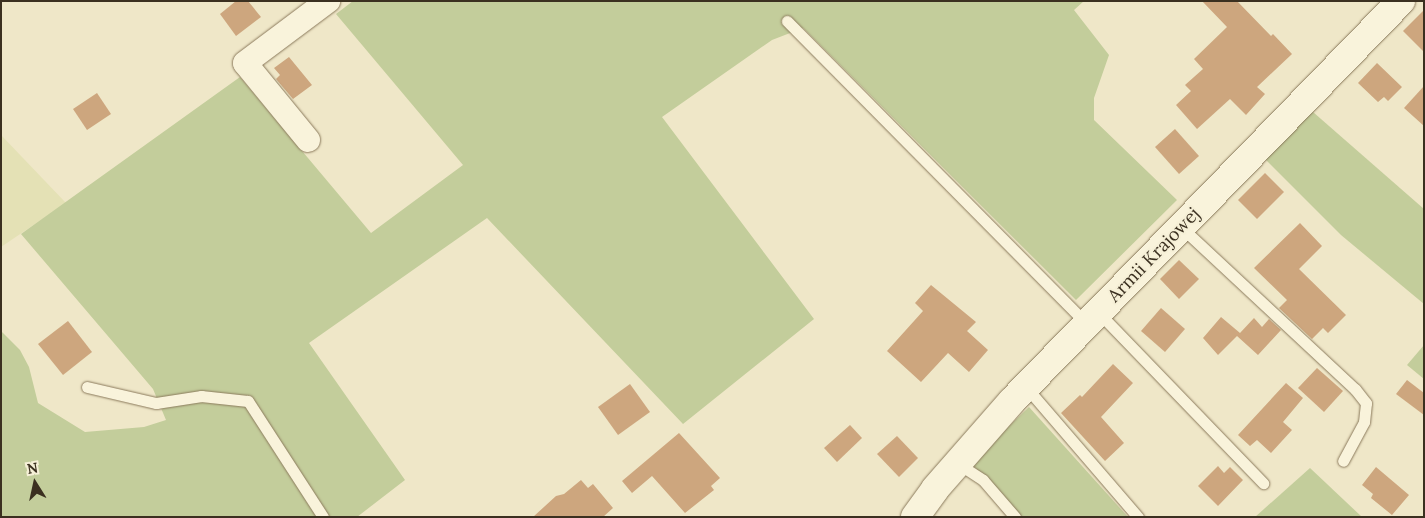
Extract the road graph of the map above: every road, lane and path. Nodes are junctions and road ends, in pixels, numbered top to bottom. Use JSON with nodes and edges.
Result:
{"nodes":[{"id":1,"x":328,"y":1,"type":"edge"},
{"id":2,"x":1401,"y":1,"type":"edge"},
{"id":3,"x":787,"y":21,"type":"dead end"},
{"id":4,"x":308,"y":140,"type":"dead end"},
{"id":5,"x":1182,"y":227,"type":"junction"},
{"id":6,"x":1093,"y":318,"type":"junction"},
{"id":7,"x":87,"y":387,"type":"dead end"},
{"id":8,"x":1026,"y":387,"type":"junction"},
{"id":9,"x":1343,"y":461,"type":"dead end"},
{"id":10,"x":957,"y":463,"type":"junction"},
{"id":11,"x":1263,"y":483,"type":"dead end"},
{"id":12,"x":323,"y":517,"type":"edge"},
{"id":13,"x":915,"y":517,"type":"edge"},
{"id":14,"x":1015,"y":517,"type":"edge"},
{"id":15,"x":1138,"y":517,"type":"edge"}],
"edges":[{"from":1,"to":4,"type":"street"},
{"from":2,"to":5,"type":"street","name":"Armii Krajowej"},
{"from":3,"to":6,"type":"lane"},
{"from":5,"to":6,"type":"street","name":"Armii Krajowej"},
{"from":5,"to":9,"type":"lane"},
{"from":6,"to":8,"type":"street","name":"Armii Krajowej"},
{"from":6,"to":11,"type":"lane"},
{"from":7,"to":12,"type":"lane"},
{"from":8,"to":10,"type":"street","name":"Armii Krajowej"},
{"from":8,"to":15,"type":"lane"},
{"from":10,"to":13,"type":"street","name":"Armii Krajowej"},
{"from":10,"to":14,"type":"lane"}]}
